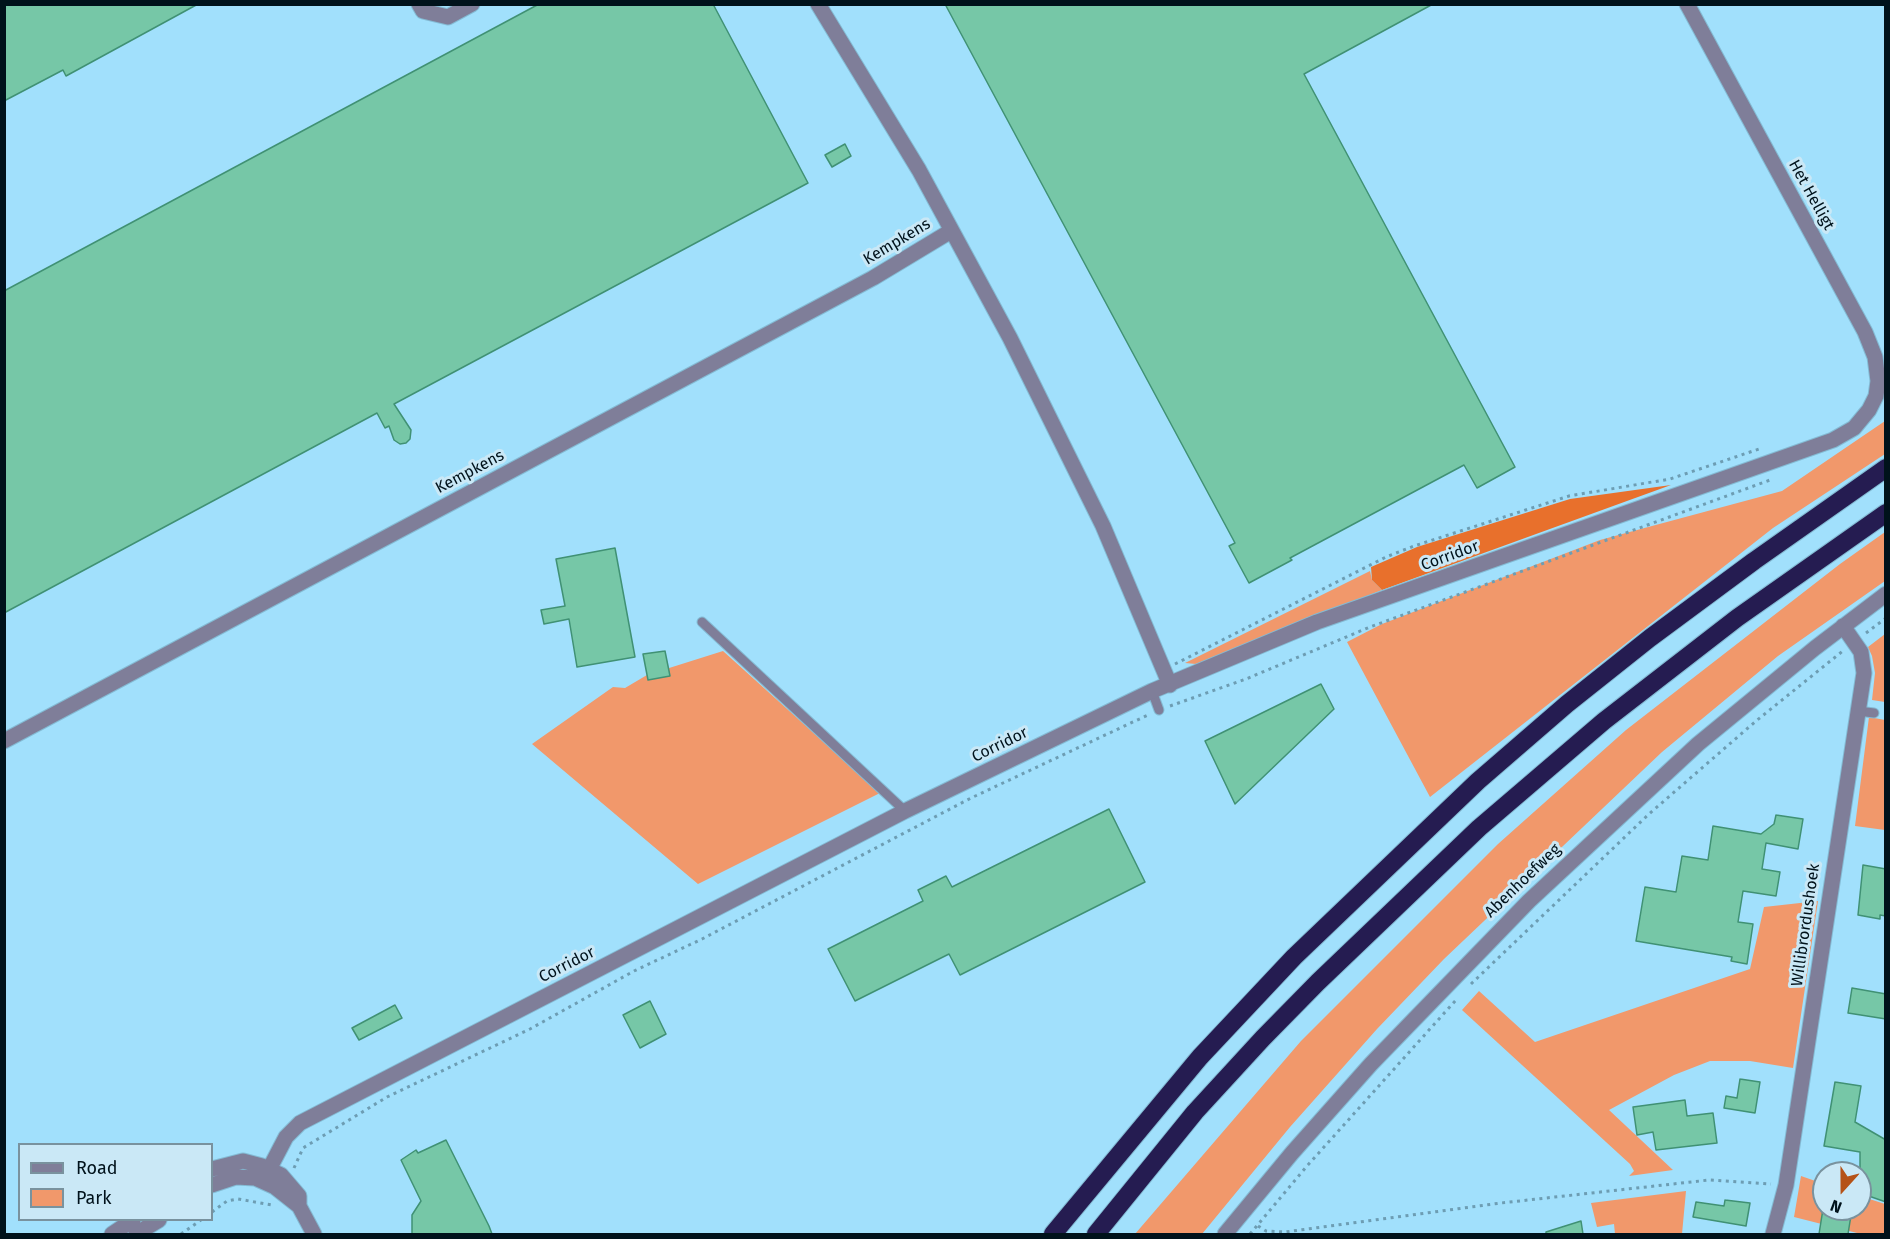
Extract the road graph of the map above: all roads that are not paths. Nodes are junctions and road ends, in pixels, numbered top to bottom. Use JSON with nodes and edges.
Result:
{"nodes":[{"id":1,"x":419,"y":4,"type":"edge"},
{"id":2,"x":472,"y":4,"type":"edge"},
{"id":3,"x":818,"y":4,"type":"edge"},
{"id":4,"x":1687,"y":4,"type":"edge"},
{"id":5,"x":951,"y":231,"type":"junction"},
{"id":6,"x":1869,"y":410,"type":"joint"},
{"id":7,"x":1886,"y":468,"type":"edge"},
{"id":8,"x":1886,"y":513,"type":"edge"},
{"id":9,"x":1886,"y":594,"type":"edge"},
{"id":10,"x":702,"y":622,"type":"dead end"},
{"id":11,"x":1843,"y":626,"type":"junction"},
{"id":12,"x":1170,"y":685,"type":"junction"},
{"id":13,"x":1152,"y":691,"type":"junction"},
{"id":14,"x":1159,"y":710,"type":"road end"},
{"id":15,"x":1858,"y":711,"type":"junction"},
{"id":16,"x":1874,"y":713,"type":"dead end"},
{"id":17,"x":4,"y":741,"type":"edge"},
{"id":18,"x":905,"y":811,"type":"junction"},
{"id":19,"x":213,"y":1169,"type":"edge"},
{"id":20,"x":266,"y":1175,"type":"junction"},
{"id":21,"x":213,"y":1185,"type":"edge"},
{"id":22,"x":131,"y":1221,"type":"edge"},
{"id":23,"x":157,"y":1221,"type":"edge"},
{"id":24,"x":111,"y":1234,"type":"edge"},
{"id":25,"x":136,"y":1234,"type":"edge"},
{"id":26,"x":314,"y":1234,"type":"edge"},
{"id":27,"x":1053,"y":1234,"type":"edge"},
{"id":28,"x":1096,"y":1234,"type":"edge"},
{"id":29,"x":1225,"y":1234,"type":"edge"},
{"id":30,"x":1773,"y":1234,"type":"edge"}],
"edges":[{"from":1,"to":2,"type":"street"},
{"from":3,"to":5,"type":"street","name":"Kempkens"},
{"from":4,"to":6,"type":"street","name":"Het Helligt"},
{"from":5,"to":12,"type":"street","name":"Kempkens"},
{"from":5,"to":17,"type":"street","name":"Kempkens"},
{"from":6,"to":12,"type":"street","name":"Corridor"},
{"from":7,"to":27,"type":"highway"},
{"from":8,"to":28,"type":"highway"},
{"from":9,"to":11,"type":"street","name":"Abenhoefweg"},
{"from":10,"to":18,"type":"lane"},
{"from":11,"to":15,"type":"street","name":"Willibrordushoek"},
{"from":11,"to":29,"type":"street","name":"Abenhoefweg"},
{"from":12,"to":13,"type":"street","name":"Corridor"},
{"from":13,"to":14,"type":"lane"},
{"from":13,"to":18,"type":"street","name":"Corridor"},
{"from":15,"to":16,"type":"lane"},
{"from":15,"to":30,"type":"street","name":"Willibrordushoek"},
{"from":18,"to":20,"type":"street","name":"Corridor"},
{"from":19,"to":20,"type":"street"},
{"from":20,"to":21,"type":"street"},
{"from":20,"to":26,"type":"street"},
{"from":22,"to":24,"type":"street"},
{"from":23,"to":25,"type":"street"}]}
